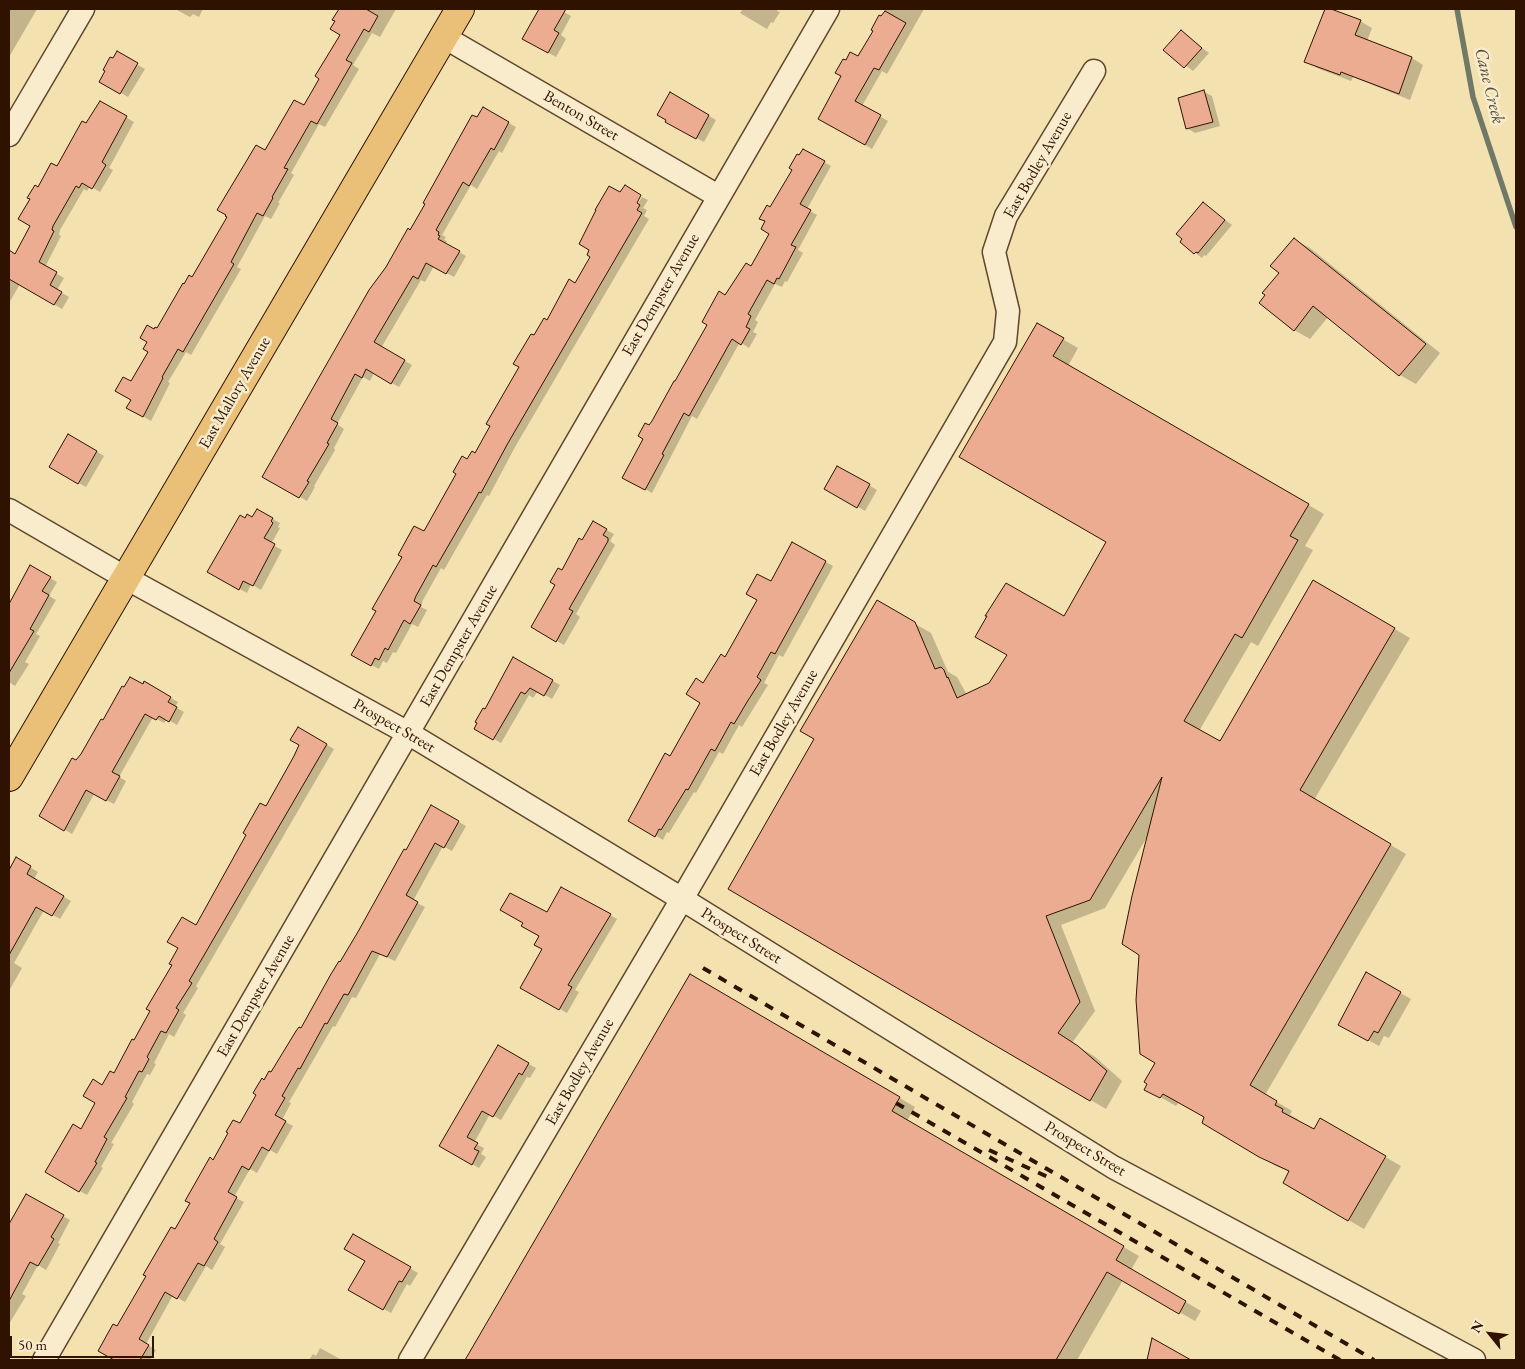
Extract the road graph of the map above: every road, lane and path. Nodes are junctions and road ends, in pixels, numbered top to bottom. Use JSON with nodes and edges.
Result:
{"nodes":[{"id":1,"x":83,"y":9,"type":"edge"},
{"id":2,"x":460,"y":9,"type":"edge"},
{"id":3,"x":828,"y":9,"type":"edge"},
{"id":4,"x":444,"y":37,"type":"junction"},
{"id":5,"x":1094,"y":71,"type":"dead end"},
{"id":6,"x":9,"y":135,"type":"edge"},
{"id":7,"x":718,"y":196,"type":"junction"},
{"id":8,"x":9,"y":510,"type":"edge"},
{"id":9,"x":126,"y":578,"type":"junction"},
{"id":10,"x":408,"y":733,"type":"junction"},
{"id":11,"x":9,"y":777,"type":"edge"},
{"id":12,"x":682,"y":899,"type":"junction"},
{"id":13,"x":44,"y":1360,"type":"edge"},
{"id":14,"x":410,"y":1360,"type":"edge"},
{"id":15,"x":1474,"y":1360,"type":"edge"}],
"edges":[{"from":1,"to":6,"type":"street"},
{"from":2,"to":4,"type":"main road","name":"East Mallory Avenue"},
{"from":3,"to":7,"type":"street","name":"East Dempster Avenue"},
{"from":4,"to":7,"type":"street","name":"Benton Street"},
{"from":4,"to":9,"type":"main road","name":"East Mallory Avenue"},
{"from":5,"to":12,"type":"street","name":"East Bodley Avenue"},
{"from":7,"to":10,"type":"street","name":"East Dempster Avenue"},
{"from":8,"to":9,"type":"street","name":"Prospect Street"},
{"from":9,"to":10,"type":"street","name":"Prospect Street"},
{"from":9,"to":11,"type":"main road","name":"East Mallory Avenue"},
{"from":10,"to":12,"type":"street","name":"Prospect Street"},
{"from":10,"to":13,"type":"street","name":"East Dempster Avenue"},
{"from":12,"to":14,"type":"street","name":"East Bodley Avenue"},
{"from":12,"to":15,"type":"street","name":"Prospect Street"}]}
